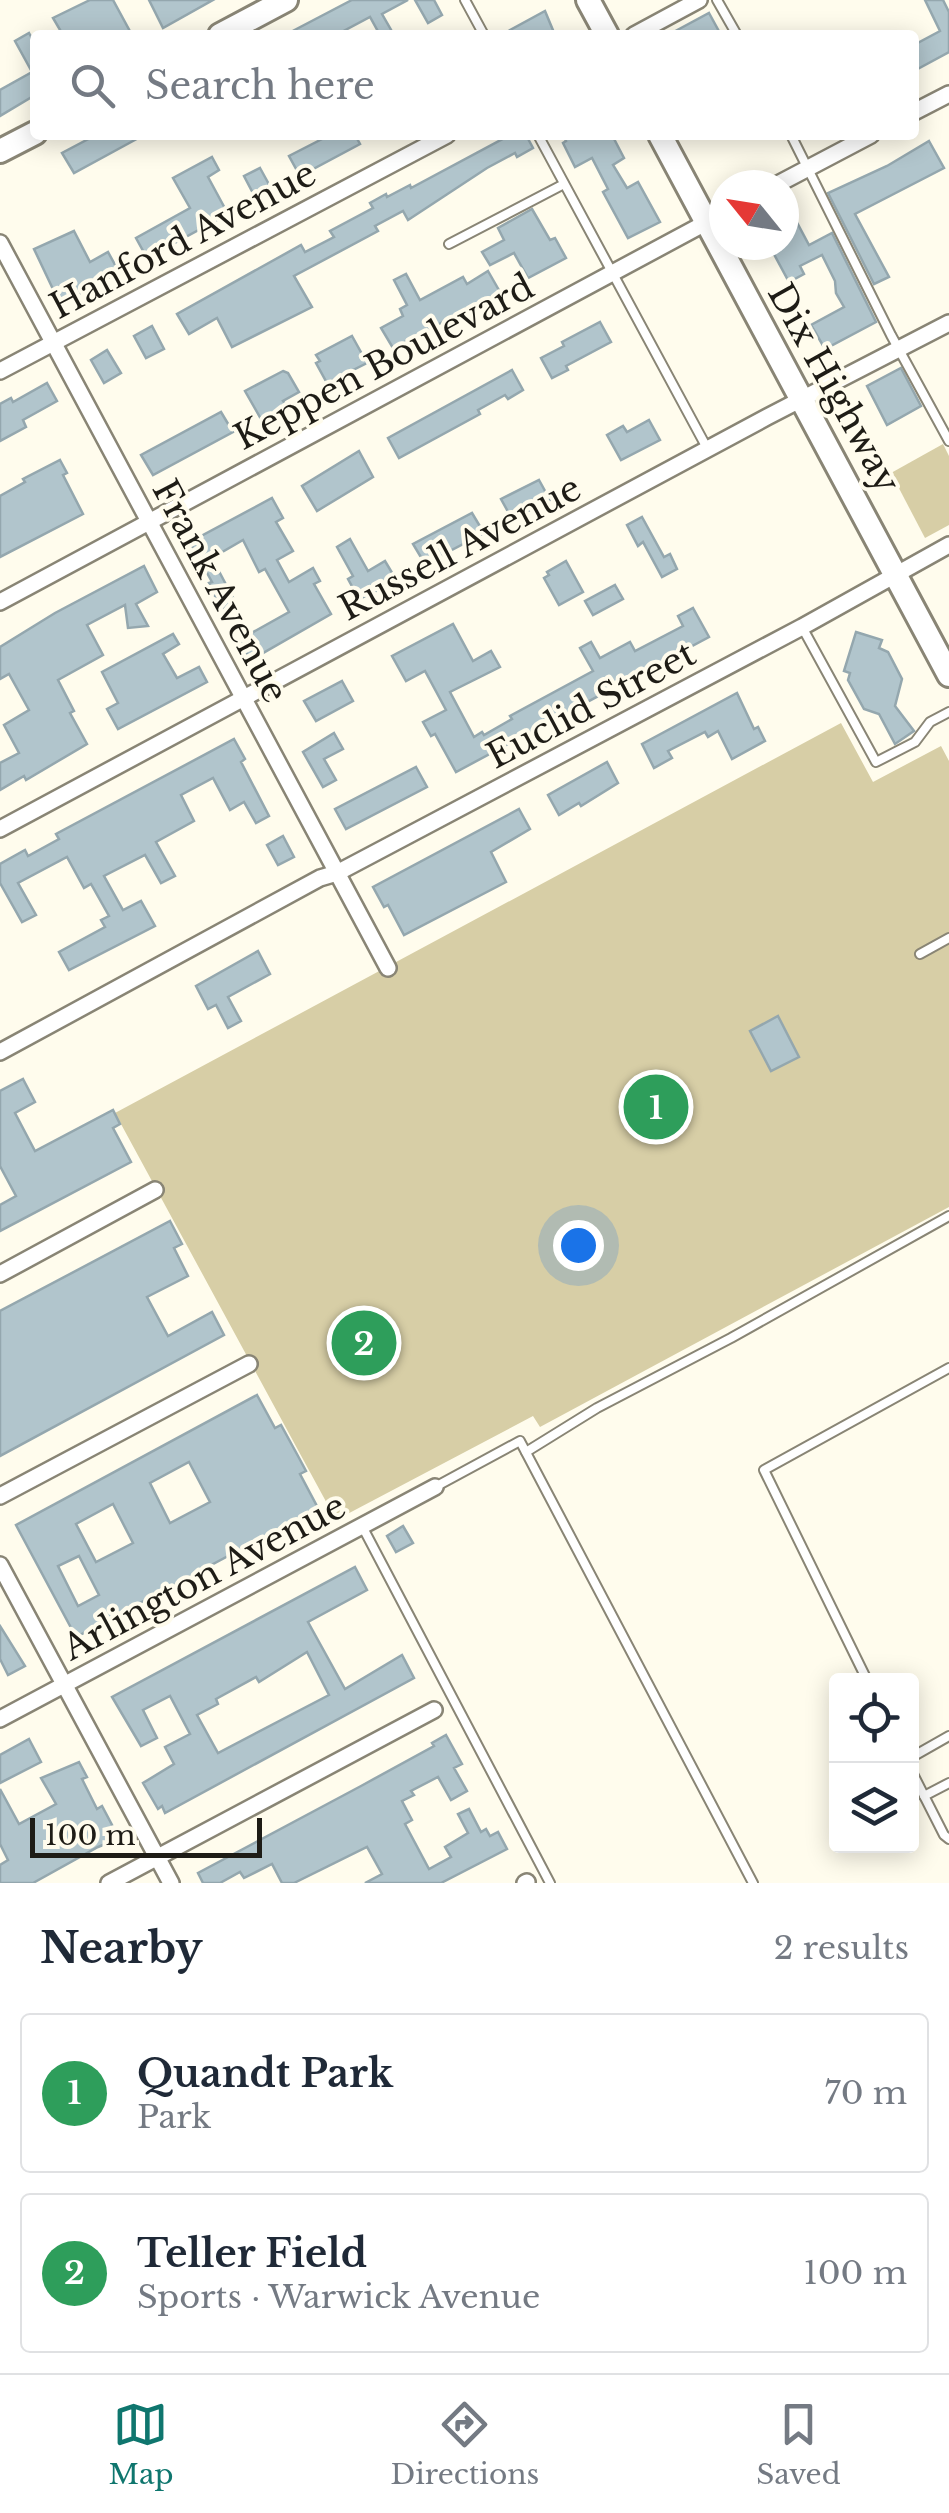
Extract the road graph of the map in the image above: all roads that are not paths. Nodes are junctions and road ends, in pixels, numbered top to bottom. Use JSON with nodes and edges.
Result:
{"nodes":[{"id":1,"x":286,"y":0,"type":"edge"},
{"id":2,"x":465,"y":0,"type":"edge"},
{"id":3,"x":588,"y":0,"type":"edge"},
{"id":4,"x":699,"y":0,"type":"edge"},
{"id":5,"x":717,"y":0,"type":"edge"},
{"id":6,"x":229,"y":30,"type":"edge"},
{"id":7,"x":481,"y":30,"type":"edge"},
{"id":8,"x":604,"y":30,"type":"edge"},
{"id":9,"x":643,"y":30,"type":"edge"},
{"id":10,"x":734,"y":30,"type":"edge"},
{"id":11,"x":949,"y":94,"type":"edge"},
{"id":12,"x":919,"y":109,"type":"edge"},
{"id":13,"x":30,"y":136,"type":"edge"},
{"id":14,"x":437,"y":140,"type":"edge"},
{"id":15,"x":541,"y":140,"type":"edge"},
{"id":16,"x":663,"y":140,"type":"edge"},
{"id":17,"x":794,"y":140,"type":"edge"},
{"id":18,"x":862,"y":140,"type":"edge"},
{"id":19,"x":0,"y":151,"type":"edge"},
{"id":20,"x":809,"y":168,"type":"junction"},
{"id":21,"x":799,"y":173,"type":"edge"},
{"id":22,"x":564,"y":184,"type":"junction"},
{"id":23,"x":709,"y":208,"type":"edge"},
{"id":24,"x":709,"y":220,"type":"edge"},
{"id":25,"x":0,"y":243,"type":"edge"},
{"id":26,"x":449,"y":244,"type":"dead end"},
{"id":27,"x":730,"y":260,"type":"edge"},
{"id":28,"x":612,"y":273,"type":"junction"},
{"id":29,"x":949,"y":323,"type":"edge"},
{"id":30,"x":52,"y":343,"type":"junction"},
{"id":31,"x":899,"y":349,"type":"junction"},
{"id":32,"x":0,"y":371,"type":"edge"},
{"id":33,"x":803,"y":401,"type":"junction"},
{"id":34,"x":949,"y":441,"type":"edge"},
{"id":35,"x":708,"y":450,"type":"junction"},
{"id":36,"x":149,"y":522,"type":"junction"},
{"id":37,"x":949,"y":545,"type":"edge"},
{"id":38,"x":895,"y":574,"type":"junction"},
{"id":39,"x":0,"y":602,"type":"edge"},
{"id":40,"x":802,"y":627,"type":"junction"},
{"id":41,"x":949,"y":674,"type":"edge"},
{"id":42,"x":242,"y":697,"type":"junction"},
{"id":43,"x":949,"y":712,"type":"edge"},
{"id":44,"x":0,"y":829,"type":"edge"},
{"id":45,"x":338,"y":873,"type":"junction"},
{"id":46,"x":949,"y":938,"type":"edge"},
{"id":47,"x":920,"y":954,"type":"dead end"},
{"id":48,"x":390,"y":972,"type":"dead end"},
{"id":49,"x":0,"y":1052,"type":"edge"},
{"id":50,"x":155,"y":1190,"type":"dead end"},
{"id":51,"x":949,"y":1216,"type":"edge"},
{"id":52,"x":0,"y":1274,"type":"edge"},
{"id":53,"x":249,"y":1364,"type":"dead end"},
{"id":54,"x":949,"y":1368,"type":"edge"},
{"id":55,"x":526,"y":1452,"type":"junction"},
{"id":56,"x":435,"y":1487,"type":"joint"},
{"id":57,"x":0,"y":1496,"type":"edge"},
{"id":58,"x":362,"y":1526,"type":"junction"},
{"id":59,"x":0,"y":1565,"type":"edge"},
{"id":60,"x":864,"y":1673,"type":"edge"},
{"id":61,"x":64,"y":1685,"type":"junction"},
{"id":62,"x":434,"y":1710,"type":"dead end"},
{"id":63,"x":0,"y":1719,"type":"edge"},
{"id":64,"x":949,"y":1736,"type":"edge"},
{"id":65,"x":919,"y":1752,"type":"edge"},
{"id":66,"x":949,"y":1783,"type":"edge"},
{"id":67,"x":919,"y":1786,"type":"edge"},
{"id":68,"x":924,"y":1796,"type":"junction"},
{"id":69,"x":945,"y":1826,"type":"edge"},
{"id":70,"x":949,"y":1838,"type":"edge"},
{"id":71,"x":157,"y":1857,"type":"junction"},
{"id":72,"x":108,"y":1883,"type":"edge"},
{"id":73,"x":171,"y":1883,"type":"edge"},
{"id":74,"x":550,"y":1883,"type":"edge"},
{"id":75,"x":752,"y":1883,"type":"edge"}],
"edges":[{"from":1,"to":6,"type":"main road"},
{"from":2,"to":7,"type":"lane"},
{"from":3,"to":8,"type":"main road"},
{"from":4,"to":9,"type":"street"},
{"from":5,"to":10,"type":"lane"},
{"from":11,"to":12,"type":"street"},
{"from":13,"to":19,"type":"main road"},
{"from":14,"to":30,"type":"street","name":"Hanford Avenue"},
{"from":15,"to":22,"type":"lane"},
{"from":16,"to":23,"type":"main road","name":"Dix Highway"},
{"from":17,"to":20,"type":"lane"},
{"from":18,"to":20,"type":"street"},
{"from":20,"to":21,"type":"street"},
{"from":20,"to":31,"type":"lane"},
{"from":22,"to":26,"type":"lane"},
{"from":22,"to":28,"type":"lane"},
{"from":24,"to":28,"type":"street","name":"Keppen Boulevard"},
{"from":25,"to":30,"type":"street","name":"Frank Avenue"},
{"from":27,"to":33,"type":"main road","name":"Dix Highway"},
{"from":28,"to":35,"type":"lane"},
{"from":28,"to":36,"type":"street","name":"Keppen Boulevard"},
{"from":29,"to":31,"type":"street","name":"Russell Avenue"},
{"from":30,"to":32,"type":"street","name":"Hanford Avenue"},
{"from":30,"to":36,"type":"street","name":"Frank Avenue"},
{"from":31,"to":33,"type":"street","name":"Russell Avenue"},
{"from":31,"to":34,"type":"lane"},
{"from":33,"to":35,"type":"street","name":"Russell Avenue"},
{"from":33,"to":38,"type":"main road","name":"Dix Highway"},
{"from":35,"to":42,"type":"street","name":"Russell Avenue"},
{"from":36,"to":39,"type":"street","name":"Keppen Boulevard"},
{"from":36,"to":42,"type":"street","name":"Frank Avenue"},
{"from":37,"to":38,"type":"street","name":"Euclid Street"},
{"from":38,"to":40,"type":"street","name":"Euclid Street"},
{"from":38,"to":41,"type":"main road","name":"Dix Highway"},
{"from":40,"to":43,"type":"lane"},
{"from":40,"to":45,"type":"street","name":"Euclid Street"},
{"from":42,"to":44,"type":"street","name":"Russell Avenue"},
{"from":42,"to":45,"type":"street","name":"Frank Avenue"},
{"from":45,"to":48,"type":"street","name":"Frank Avenue"},
{"from":45,"to":49,"type":"street","name":"Euclid Street"},
{"from":46,"to":47,"type":"lane"},
{"from":50,"to":52,"type":"street"},
{"from":51,"to":55,"type":"lane"},
{"from":53,"to":57,"type":"street"},
{"from":54,"to":60,"type":"lane"},
{"from":55,"to":56,"type":"lane"},
{"from":55,"to":75,"type":"lane"},
{"from":56,"to":58,"type":"street","name":"Arlington Avenue"},
{"from":58,"to":61,"type":"street","name":"Arlington Avenue"},
{"from":58,"to":74,"type":"lane"},
{"from":59,"to":61,"type":"street"},
{"from":61,"to":63,"type":"street","name":"Arlington Avenue"},
{"from":61,"to":71,"type":"street"},
{"from":62,"to":71,"type":"street"},
{"from":64,"to":65,"type":"lane"},
{"from":66,"to":68,"type":"lane"},
{"from":67,"to":68,"type":"lane"},
{"from":68,"to":69,"type":"lane"},
{"from":69,"to":70,"type":"lane"},
{"from":71,"to":72,"type":"street"},
{"from":71,"to":73,"type":"street"}]}
